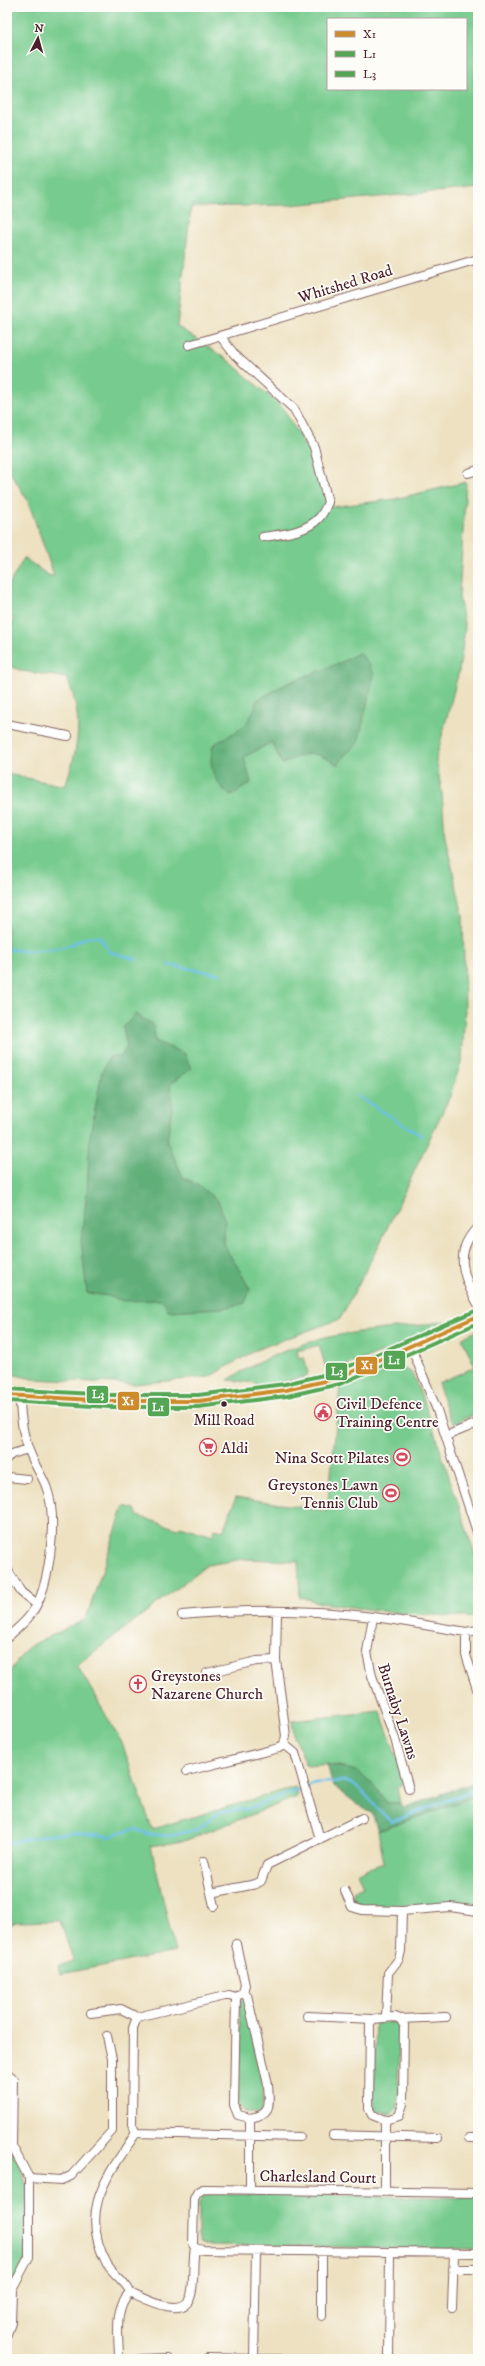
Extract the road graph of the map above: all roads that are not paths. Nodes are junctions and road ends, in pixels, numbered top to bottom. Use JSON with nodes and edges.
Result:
{"nodes":[{"id":1,"x":478,"y":259,"type":"edge"},
{"id":2,"x":220,"y":336,"type":"junction"},
{"id":3,"x":189,"y":345,"type":"dead end"},
{"id":4,"x":478,"y":470,"type":"edge"},
{"id":5,"x":468,"y":473,"type":"dead end"},
{"id":6,"x":263,"y":537,"type":"dead end"},
{"id":7,"x":7,"y":724,"type":"edge"},
{"id":8,"x":68,"y":736,"type":"dead end"},
{"id":9,"x":478,"y":1227,"type":"edge"},
{"id":10,"x":478,"y":1304,"type":"edge"},
{"id":11,"x":478,"y":1316,"type":"edge"},
{"id":12,"x":411,"y":1347,"type":"junction"},
{"id":13,"x":7,"y":1395,"type":"edge"},
{"id":14,"x":20,"y":1396,"type":"junction"},
{"id":15,"x":478,"y":1423,"type":"edge"},
{"id":16,"x":446,"y":1436,"type":"junction"},
{"id":17,"x":28,"y":1449,"type":"junction"},
{"id":18,"x":7,"y":1458,"type":"edge"},
{"id":19,"x":7,"y":1477,"type":"edge"},
{"id":20,"x":28,"y":1479,"type":"dead end"},
{"id":21,"x":478,"y":1535,"type":"edge"},
{"id":22,"x":7,"y":1569,"type":"edge"},
{"id":23,"x":36,"y":1604,"type":"junction"},
{"id":24,"x":277,"y":1611,"type":"junction"},
{"id":25,"x":182,"y":1615,"type":"dead end"},
{"id":26,"x":373,"y":1617,"type":"junction"},
{"id":27,"x":478,"y":1630,"type":"edge"},
{"id":28,"x":466,"y":1632,"type":"junction"},
{"id":29,"x":7,"y":1638,"type":"edge"},
{"id":30,"x":276,"y":1660,"type":"junction"},
{"id":31,"x":207,"y":1673,"type":"dead end"},
{"id":32,"x":478,"y":1692,"type":"edge"},
{"id":33,"x":284,"y":1744,"type":"junction"},
{"id":34,"x":187,"y":1771,"type":"dead end"},
{"id":35,"x":409,"y":1789,"type":"dead end"},
{"id":36,"x":362,"y":1818,"type":"dead end"},
{"id":37,"x":320,"y":1839,"type":"junction"},
{"id":38,"x":204,"y":1861,"type":"dead end"},
{"id":39,"x":345,"y":1891,"type":"dead end"},
{"id":40,"x":211,"y":1893,"type":"junction"},
{"id":41,"x":214,"y":1906,"type":"dead end"},
{"id":42,"x":402,"y":1911,"type":"junction"},
{"id":43,"x":478,"y":1911,"type":"edge"},
{"id":44,"x":236,"y":1944,"type":"dead end"},
{"id":45,"x":244,"y":1992,"type":"junction"},
{"id":46,"x":236,"y":1996,"type":"junction"},
{"id":47,"x":91,"y":2013,"type":"dead end"},
{"id":48,"x":308,"y":2016,"type":"dead end"},
{"id":49,"x":137,"y":2017,"type":"junction"},
{"id":50,"x":386,"y":2017,"type":"junction"},
{"id":51,"x":446,"y":2017,"type":"dead end"},
{"id":52,"x":373,"y":2018,"type":"junction"},
{"id":53,"x":400,"y":2019,"type":"junction"},
{"id":54,"x":107,"y":2036,"type":"dead end"},
{"id":55,"x":7,"y":2073,"type":"edge"},
{"id":56,"x":250,"y":2118,"type":"junction"},
{"id":57,"x":385,"y":2120,"type":"junction"},
{"id":58,"x":136,"y":2133,"type":"junction"},
{"id":59,"x":250,"y":2136,"type":"junction"},
{"id":60,"x":333,"y":2136,"type":"dead end"},
{"id":61,"x":300,"y":2137,"type":"dead end"},
{"id":62,"x":386,"y":2137,"type":"junction"},
{"id":63,"x":437,"y":2138,"type":"dead end"},
{"id":64,"x":469,"y":2138,"type":"dead end"},
{"id":65,"x":478,"y":2138,"type":"edge"},
{"id":66,"x":29,"y":2178,"type":"junction"},
{"id":67,"x":250,"y":2188,"type":"junction"},
{"id":68,"x":385,"y":2192,"type":"junction"},
{"id":69,"x":478,"y":2193,"type":"edge"},
{"id":70,"x":195,"y":2248,"type":"junction"},
{"id":71,"x":256,"y":2250,"type":"junction"},
{"id":72,"x":322,"y":2251,"type":"junction"},
{"id":73,"x":390,"y":2252,"type":"junction"},
{"id":74,"x":454,"y":2253,"type":"junction"},
{"id":75,"x":478,"y":2254,"type":"edge"},
{"id":76,"x":453,"y":2269,"type":"junction"},
{"id":77,"x":478,"y":2269,"type":"edge"},
{"id":78,"x":130,"y":2292,"type":"junction"},
{"id":79,"x":452,"y":2307,"type":"dead end"},
{"id":80,"x":322,"y":2316,"type":"dead end"},
{"id":81,"x":7,"y":2334,"type":"edge"},
{"id":82,"x":167,"y":2358,"type":"dead end"},
{"id":83,"x":207,"y":2358,"type":"edge"},
{"id":84,"x":119,"y":2359,"type":"edge"},
{"id":85,"x":140,"y":2359,"type":"edge"},
{"id":86,"x":237,"y":2359,"type":"edge"},
{"id":87,"x":254,"y":2359,"type":"edge"},
{"id":88,"x":270,"y":2359,"type":"edge"},
{"id":89,"x":279,"y":2359,"type":"edge"},
{"id":90,"x":389,"y":2359,"type":"edge"}],
"edges":[{"from":1,"to":2,"type":"street","name":"Whitshed Road"},
{"from":2,"to":3,"type":"street","name":"Whitshed Road"},
{"from":2,"to":6,"type":"street"},
{"from":4,"to":5,"type":"street"},
{"from":7,"to":8,"type":"street"},
{"from":9,"to":10,"type":"street"},
{"from":11,"to":12,"type":"main road"},
{"from":12,"to":14,"type":"main road"},
{"from":12,"to":16,"type":"street"},
{"from":13,"to":14,"type":"main road"},
{"from":14,"to":17,"type":"street"},
{"from":15,"to":16,"type":"street"},
{"from":16,"to":21,"type":"street"},
{"from":17,"to":18,"type":"street"},
{"from":17,"to":23,"type":"street"},
{"from":19,"to":20,"type":"street"},
{"from":22,"to":23,"type":"street"},
{"from":23,"to":29,"type":"street"},
{"from":24,"to":25,"type":"street"},
{"from":24,"to":26,"type":"street"},
{"from":24,"to":30,"type":"street"},
{"from":26,"to":28,"type":"street"},
{"from":26,"to":35,"type":"street","name":"Burnaby Lawns"},
{"from":27,"to":28,"type":"street"},
{"from":28,"to":32,"type":"street"},
{"from":30,"to":31,"type":"street"},
{"from":30,"to":33,"type":"street"},
{"from":33,"to":34,"type":"street"},
{"from":33,"to":37,"type":"street"},
{"from":36,"to":37,"type":"street"},
{"from":37,"to":40,"type":"street"},
{"from":38,"to":40,"type":"street"},
{"from":39,"to":42,"type":"street"},
{"from":40,"to":41,"type":"street"},
{"from":42,"to":43,"type":"street"},
{"from":42,"to":50,"type":"street"},
{"from":44,"to":45,"type":"street"},
{"from":45,"to":46,"type":"street"},
{"from":45,"to":56,"type":"street"},
{"from":46,"to":49,"type":"street"},
{"from":46,"to":56,"type":"street"},
{"from":47,"to":49,"type":"street"},
{"from":48,"to":52,"type":"street"},
{"from":49,"to":58,"type":"street"},
{"from":50,"to":52,"type":"street"},
{"from":50,"to":53,"type":"street"},
{"from":51,"to":53,"type":"street"},
{"from":52,"to":57,"type":"street"},
{"from":53,"to":57,"type":"street"},
{"from":54,"to":66,"type":"street"},
{"from":55,"to":66,"type":"street"},
{"from":56,"to":59,"type":"street","name":"Charlesland Court"},
{"from":57,"to":62,"type":"street","name":"Charlesland Court"},
{"from":58,"to":59,"type":"street"},
{"from":58,"to":78,"type":"street"},
{"from":59,"to":61,"type":"street"},
{"from":59,"to":67,"type":"street","name":"Charlesland Court"},
{"from":60,"to":62,"type":"street"},
{"from":62,"to":63,"type":"street"},
{"from":62,"to":68,"type":"street","name":"Charlesland Court"},
{"from":64,"to":65,"type":"street"},
{"from":66,"to":81,"type":"street"},
{"from":67,"to":68,"type":"street","name":"Charlesland Court"},
{"from":67,"to":70,"type":"street","name":"Charlesland Court"},
{"from":68,"to":69,"type":"street","name":"Charlesland Court"},
{"from":70,"to":71,"type":"street"},
{"from":70,"to":78,"type":"street"},
{"from":71,"to":72,"type":"street"},
{"from":71,"to":87,"type":"street"},
{"from":72,"to":73,"type":"street"},
{"from":72,"to":80,"type":"street"},
{"from":73,"to":74,"type":"street"},
{"from":73,"to":90,"type":"street"},
{"from":74,"to":75,"type":"street"},
{"from":74,"to":76,"type":"street"},
{"from":76,"to":77,"type":"street"},
{"from":76,"to":79,"type":"street"},
{"from":78,"to":84,"type":"street"},
{"from":82,"to":85,"type":"street"},
{"from":83,"to":86,"type":"street"},
{"from":86,"to":87,"type":"street"},
{"from":87,"to":88,"type":"street"},
{"from":88,"to":89,"type":"street"}]}
